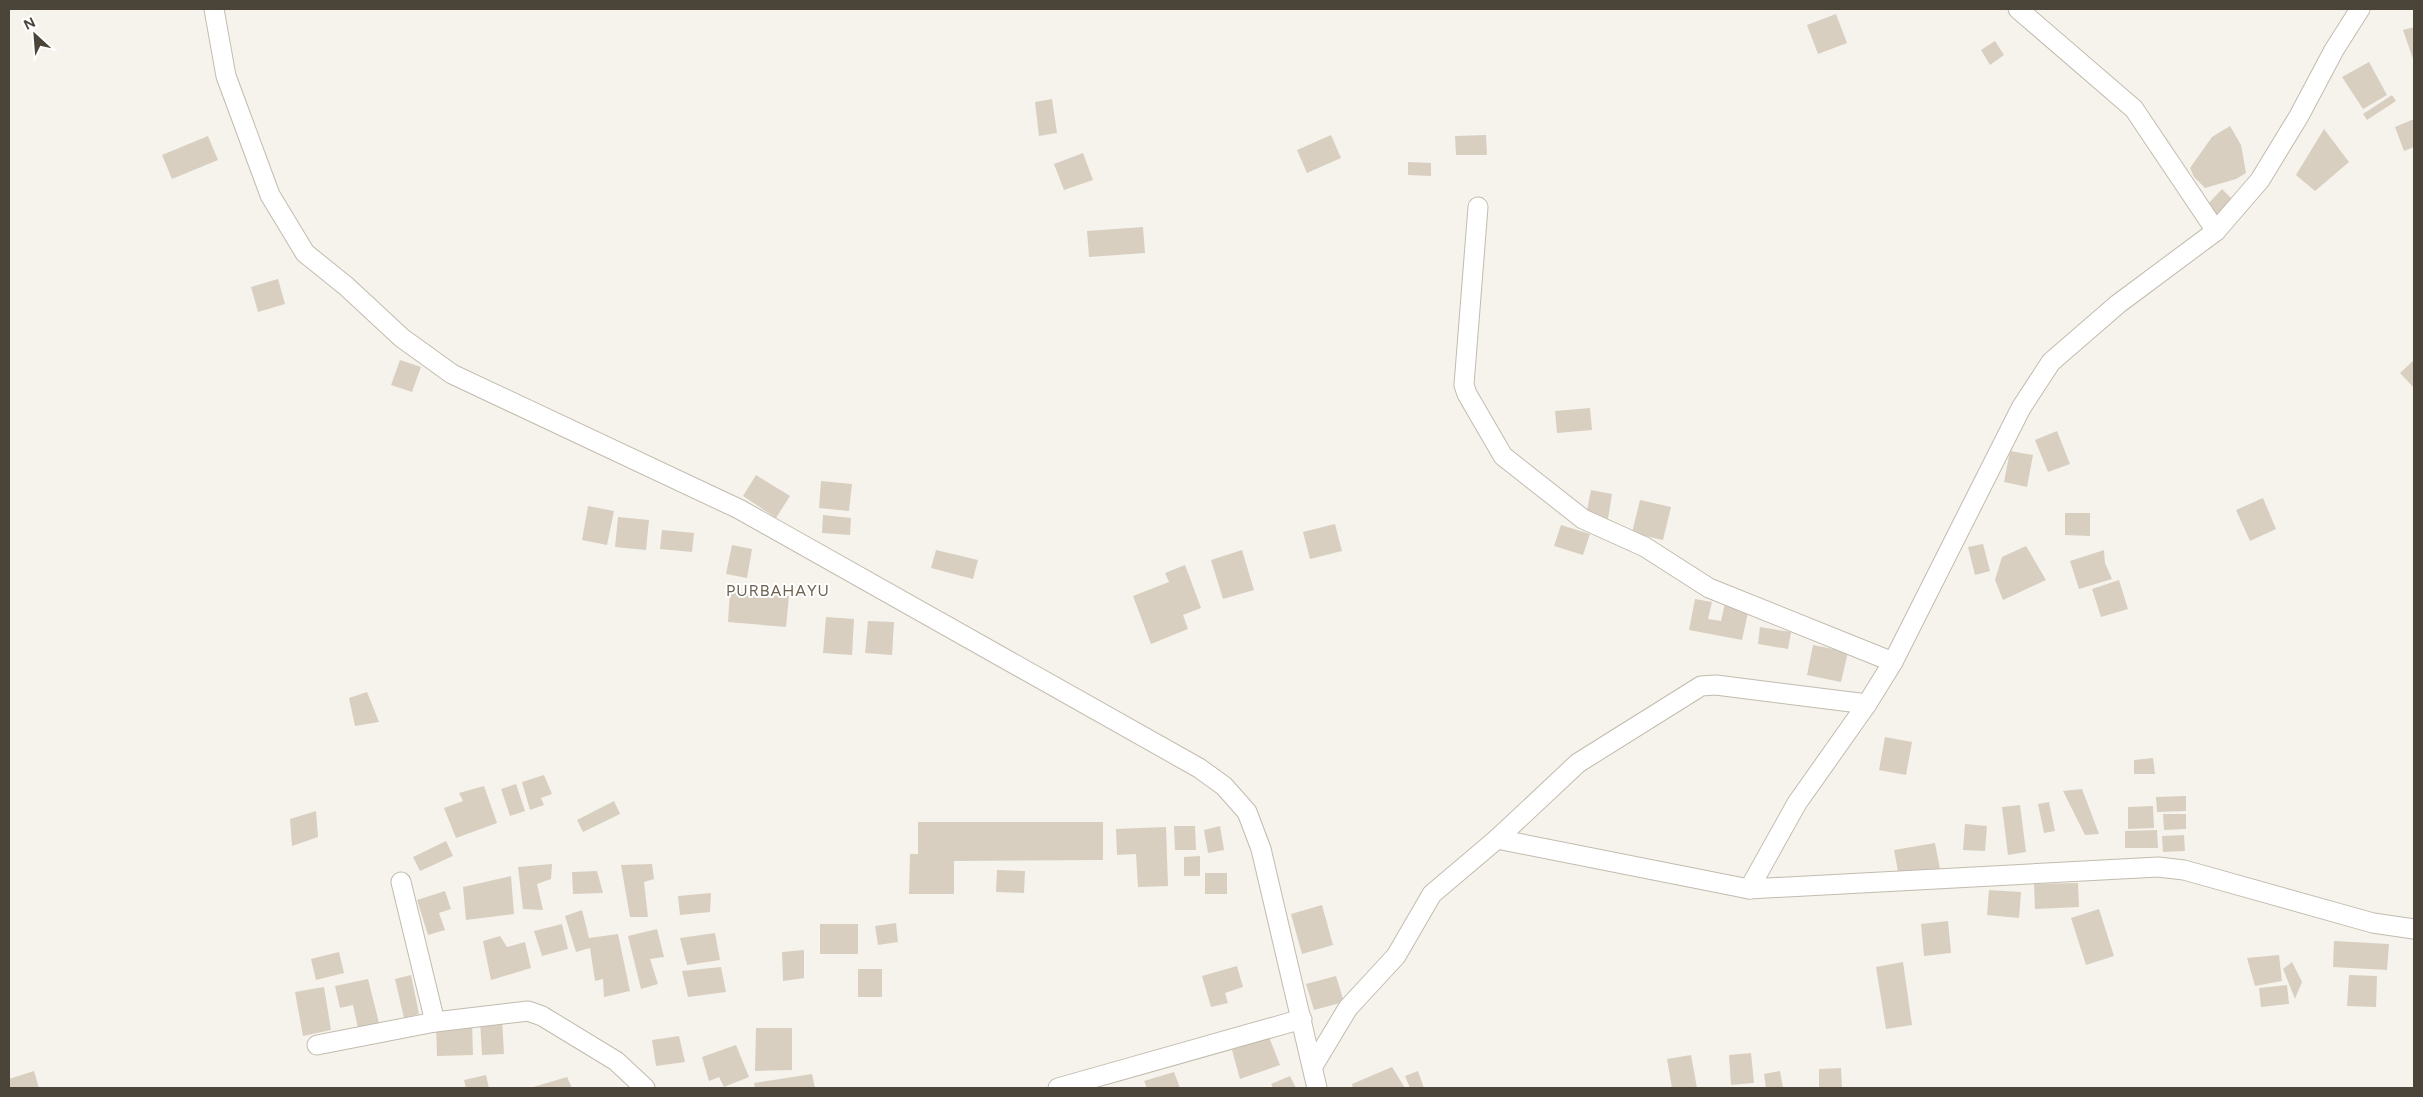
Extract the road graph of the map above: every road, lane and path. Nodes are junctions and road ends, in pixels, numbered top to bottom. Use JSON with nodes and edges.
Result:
{"nodes":[{"id":1,"x":214,"y":9,"type":"edge"},
{"id":2,"x":2018,"y":9,"type":"edge"},
{"id":3,"x":2360,"y":9,"type":"edge"},
{"id":4,"x":1478,"y":207,"type":"dead end"},
{"id":5,"x":2216,"y":231,"type":"junction"},
{"id":6,"x":1893,"y":662,"type":"junction"},
{"id":7,"x":1868,"y":704,"type":"junction"},
{"id":8,"x":1497,"y":839,"type":"junction"},
{"id":9,"x":401,"y":882,"type":"dead end"},
{"id":10,"x":1749,"y":889,"type":"junction"},
{"id":11,"x":2414,"y":930,"type":"edge"},
{"id":12,"x":1302,"y":1019,"type":"junction"},
{"id":13,"x":435,"y":1022,"type":"junction"},
{"id":14,"x":317,"y":1045,"type":"dead end"},
{"id":15,"x":1313,"y":1066,"type":"junction"},
{"id":16,"x":645,"y":1088,"type":"edge"},
{"id":17,"x":1058,"y":1088,"type":"edge"},
{"id":18,"x":1317,"y":1088,"type":"edge"}],
"edges":[{"from":1,"to":12,"type":"street"},
{"from":2,"to":5,"type":"street"},
{"from":3,"to":5,"type":"street"},
{"from":4,"to":6,"type":"street"},
{"from":5,"to":6,"type":"street"},
{"from":6,"to":7,"type":"street"},
{"from":7,"to":8,"type":"street"},
{"from":7,"to":10,"type":"street"},
{"from":8,"to":10,"type":"street"},
{"from":8,"to":15,"type":"street"},
{"from":9,"to":13,"type":"street"},
{"from":10,"to":11,"type":"street"},
{"from":12,"to":15,"type":"street"},
{"from":12,"to":17,"type":"street"},
{"from":13,"to":14,"type":"street"},
{"from":13,"to":16,"type":"street"},
{"from":15,"to":18,"type":"street"}]}
